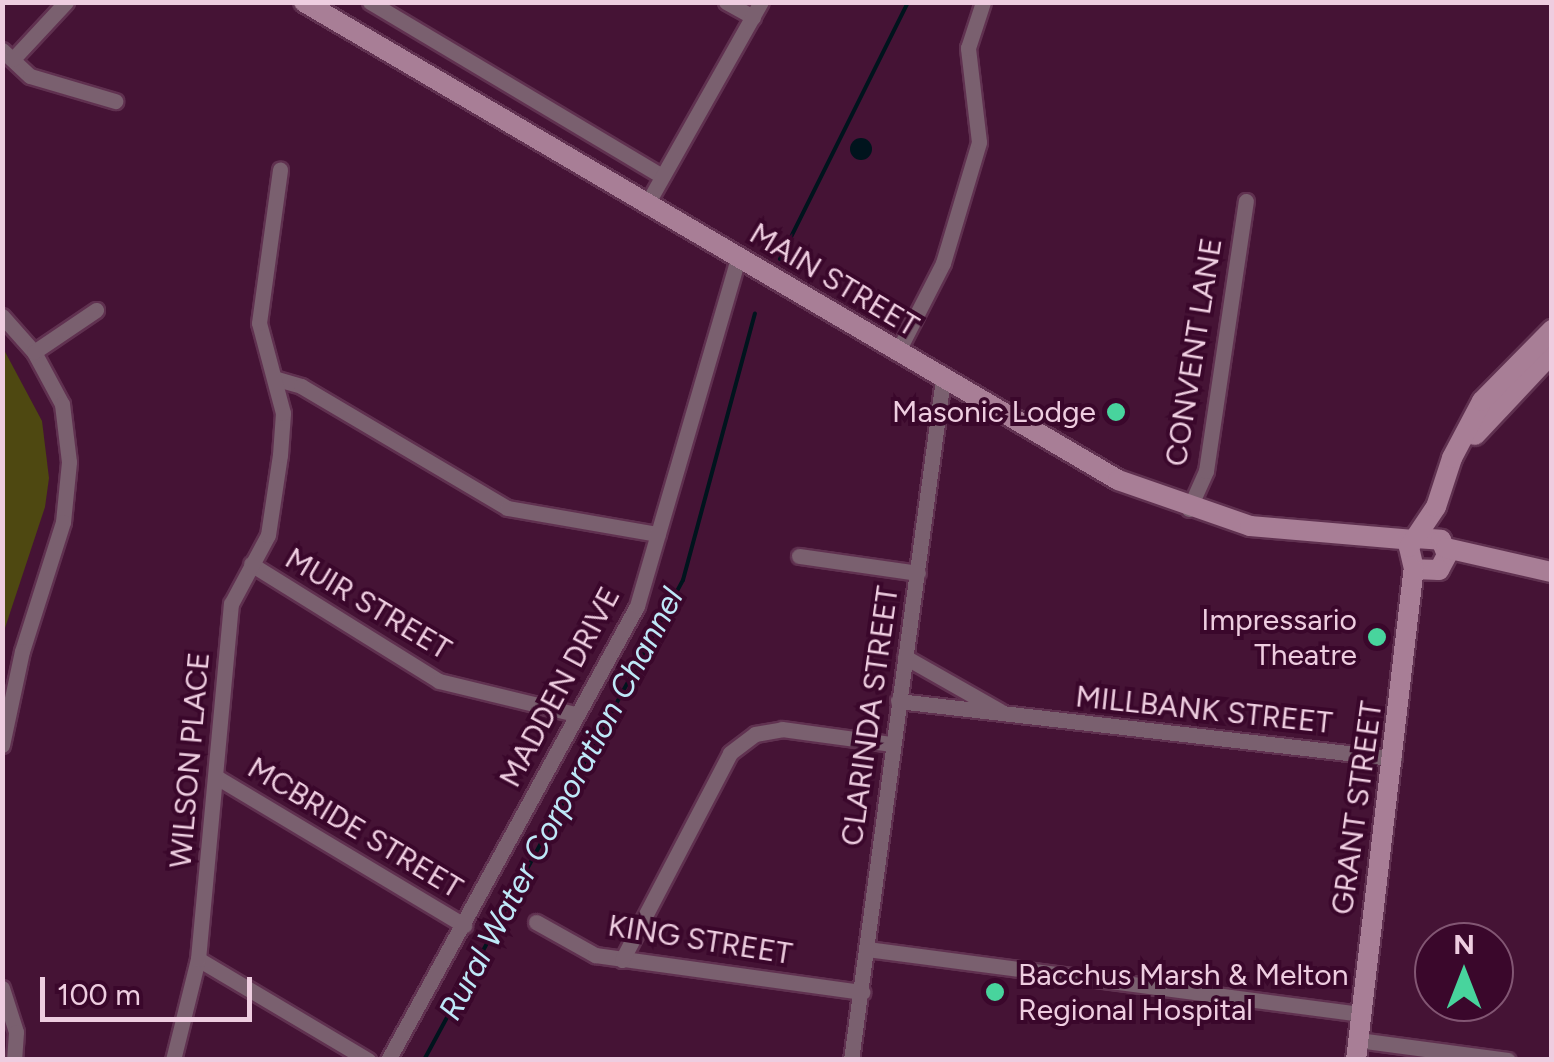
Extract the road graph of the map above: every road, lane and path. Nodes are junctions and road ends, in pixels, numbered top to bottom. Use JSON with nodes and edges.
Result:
{"nodes":[{"id":1,"x":66,"y":2,"type":"edge"},
{"id":2,"x":304,"y":2,"type":"edge"},
{"id":3,"x":370,"y":2,"type":"edge"},
{"id":4,"x":726,"y":2,"type":"edge"},
{"id":5,"x":983,"y":2,"type":"edge"},
{"id":6,"x":757,"y":10,"type":"edge"},
{"id":7,"x":8,"y":55,"type":"edge"},
{"id":8,"x":115,"y":101,"type":"dead end"},
{"id":9,"x":280,"y":169,"type":"dead end"},
{"id":10,"x":662,"y":176,"type":"junction"},
{"id":11,"x":1246,"y":201,"type":"dead end"},
{"id":12,"x":647,"y":204,"type":"junction"},
{"id":13,"x":738,"y":258,"type":"junction"},
{"id":14,"x":96,"y":310,"type":"dead end"},
{"id":15,"x":2,"y":316,"type":"edge"},
{"id":16,"x":1552,"y":330,"type":"edge"},
{"id":17,"x":34,"y":352,"type":"junction"},
{"id":18,"x":897,"y":353,"type":"junction"},
{"id":19,"x":1552,"y":353,"type":"edge"},
{"id":20,"x":277,"y":379,"type":"junction"},
{"id":21,"x":943,"y":379,"type":"junction"},
{"id":22,"x":1189,"y":510,"type":"junction"},
{"id":23,"x":658,"y":534,"type":"junction"},
{"id":24,"x":1414,"y":539,"type":"junction"},
{"id":25,"x":1361,"y":540,"type":"junction"},
{"id":26,"x":798,"y":556,"type":"dead end"},
{"id":27,"x":1443,"y":558,"type":"junction"},
{"id":28,"x":250,"y":564,"type":"junction"},
{"id":29,"x":1412,"y":566,"type":"junction"},
{"id":30,"x":1552,"y":572,"type":"edge"},
{"id":31,"x":918,"y":573,"type":"junction"},
{"id":32,"x":1412,"y":624,"type":"junction"},
{"id":33,"x":905,"y":657,"type":"junction"},
{"id":34,"x":898,"y":701,"type":"junction"},
{"id":35,"x":576,"y":714,"type":"junction"},
{"id":36,"x":1008,"y":716,"type":"junction"},
{"id":37,"x":892,"y":744,"type":"junction"},
{"id":38,"x":2,"y":745,"type":"edge"},
{"id":39,"x":1394,"y":758,"type":"junction"},
{"id":40,"x":218,"y":778,"type":"junction"},
{"id":41,"x":536,"y":922,"type":"dead end"},
{"id":42,"x":464,"y":925,"type":"junction"},
{"id":43,"x":867,"y":949,"type":"junction"},
{"id":44,"x":198,"y":958,"type":"junction"},
{"id":45,"x":622,"y":960,"type":"junction"},
{"id":46,"x":2,"y":988,"type":"edge"},
{"id":47,"x":862,"y":992,"type":"junction"},
{"id":48,"x":1362,"y":1014,"type":"junction"},
{"id":49,"x":1357,"y":1050,"type":"edge"},
{"id":50,"x":14,"y":1060,"type":"edge"},
{"id":51,"x":173,"y":1060,"type":"edge"},
{"id":52,"x":368,"y":1060,"type":"edge"},
{"id":53,"x":388,"y":1060,"type":"edge"},
{"id":54,"x":851,"y":1060,"type":"edge"},
{"id":55,"x":1508,"y":1060,"type":"edge"}],
"edges":[{"from":1,"to":7,"type":"street"},
{"from":2,"to":12,"type":"main road","name":"MAIN STREET"},
{"from":3,"to":10,"type":"street"},
{"from":4,"to":6,"type":"street"},
{"from":5,"to":18,"type":"street"},
{"from":6,"to":10,"type":"street"},
{"from":7,"to":8,"type":"street"},
{"from":9,"to":20,"type":"street","name":"WILSON PLACE"},
{"from":10,"to":12,"type":"street"},
{"from":11,"to":22,"type":"street","name":"CONVENT LANE"},
{"from":12,"to":13,"type":"main road","name":"MAIN STREET"},
{"from":13,"to":18,"type":"main road","name":"MAIN STREET"},
{"from":13,"to":23,"type":"street","name":"MADDEN DRIVE"},
{"from":14,"to":17,"type":"street"},
{"from":15,"to":17,"type":"street"},
{"from":16,"to":24,"type":"main road"},
{"from":17,"to":38,"type":"street"},
{"from":18,"to":21,"type":"main road","name":"MAIN STREET"},
{"from":19,"to":27,"type":"main road"},
{"from":20,"to":23,"type":"street"},
{"from":20,"to":28,"type":"street","name":"WILSON PLACE"},
{"from":21,"to":22,"type":"main road","name":"MAIN STREET"},
{"from":21,"to":31,"type":"street","name":"CLARINDA STREET"},
{"from":22,"to":25,"type":"main road","name":"MAIN STREET"},
{"from":23,"to":35,"type":"street","name":"MADDEN DRIVE"},
{"from":24,"to":25,"type":"main road","name":"MAIN STREET"},
{"from":24,"to":27,"type":"main road","name":"MAIN STREET"},
{"from":24,"to":29,"type":"main road","name":"GRANT STREET"},
{"from":25,"to":29,"type":"main road","name":"MAIN STREET"},
{"from":26,"to":31,"type":"street"},
{"from":27,"to":29,"type":"main road"},
{"from":27,"to":30,"type":"main road"},
{"from":27,"to":32,"type":"main road","name":"GRANT STREET"},
{"from":28,"to":35,"type":"street","name":"MUIR STREET"},
{"from":28,"to":40,"type":"street","name":"WILSON PLACE"},
{"from":29,"to":32,"type":"main road","name":"GRANT STREET"},
{"from":31,"to":33,"type":"street","name":"CLARINDA STREET"},
{"from":32,"to":39,"type":"main road","name":"GRANT STREET"},
{"from":33,"to":34,"type":"street","name":"CLARINDA STREET"},
{"from":33,"to":36,"type":"street","name":"MILLBANK STREET"},
{"from":34,"to":36,"type":"street","name":"MILLBANK STREET"},
{"from":34,"to":37,"type":"street","name":"CLARINDA STREET"},
{"from":35,"to":42,"type":"street","name":"MADDEN DRIVE"},
{"from":36,"to":39,"type":"street","name":"MILLBANK STREET"},
{"from":37,"to":43,"type":"street","name":"CLARINDA STREET"},
{"from":37,"to":45,"type":"street"},
{"from":39,"to":48,"type":"main road","name":"GRANT STREET"},
{"from":40,"to":42,"type":"street","name":"MCBRIDE STREET"},
{"from":40,"to":44,"type":"street","name":"WILSON PLACE"},
{"from":41,"to":45,"type":"street","name":"KING STREET"},
{"from":42,"to":53,"type":"street","name":"MADDEN DRIVE"},
{"from":43,"to":47,"type":"street","name":"CLARINDA STREET"},
{"from":43,"to":48,"type":"street"},
{"from":44,"to":51,"type":"street","name":"WILSON PLACE"},
{"from":44,"to":52,"type":"street"},
{"from":45,"to":47,"type":"street","name":"KING STREET"},
{"from":46,"to":50,"type":"street"},
{"from":47,"to":54,"type":"street","name":"CLARINDA STREET"},
{"from":48,"to":49,"type":"main road","name":"GRANT STREET"},
{"from":49,"to":55,"type":"street"}]}
